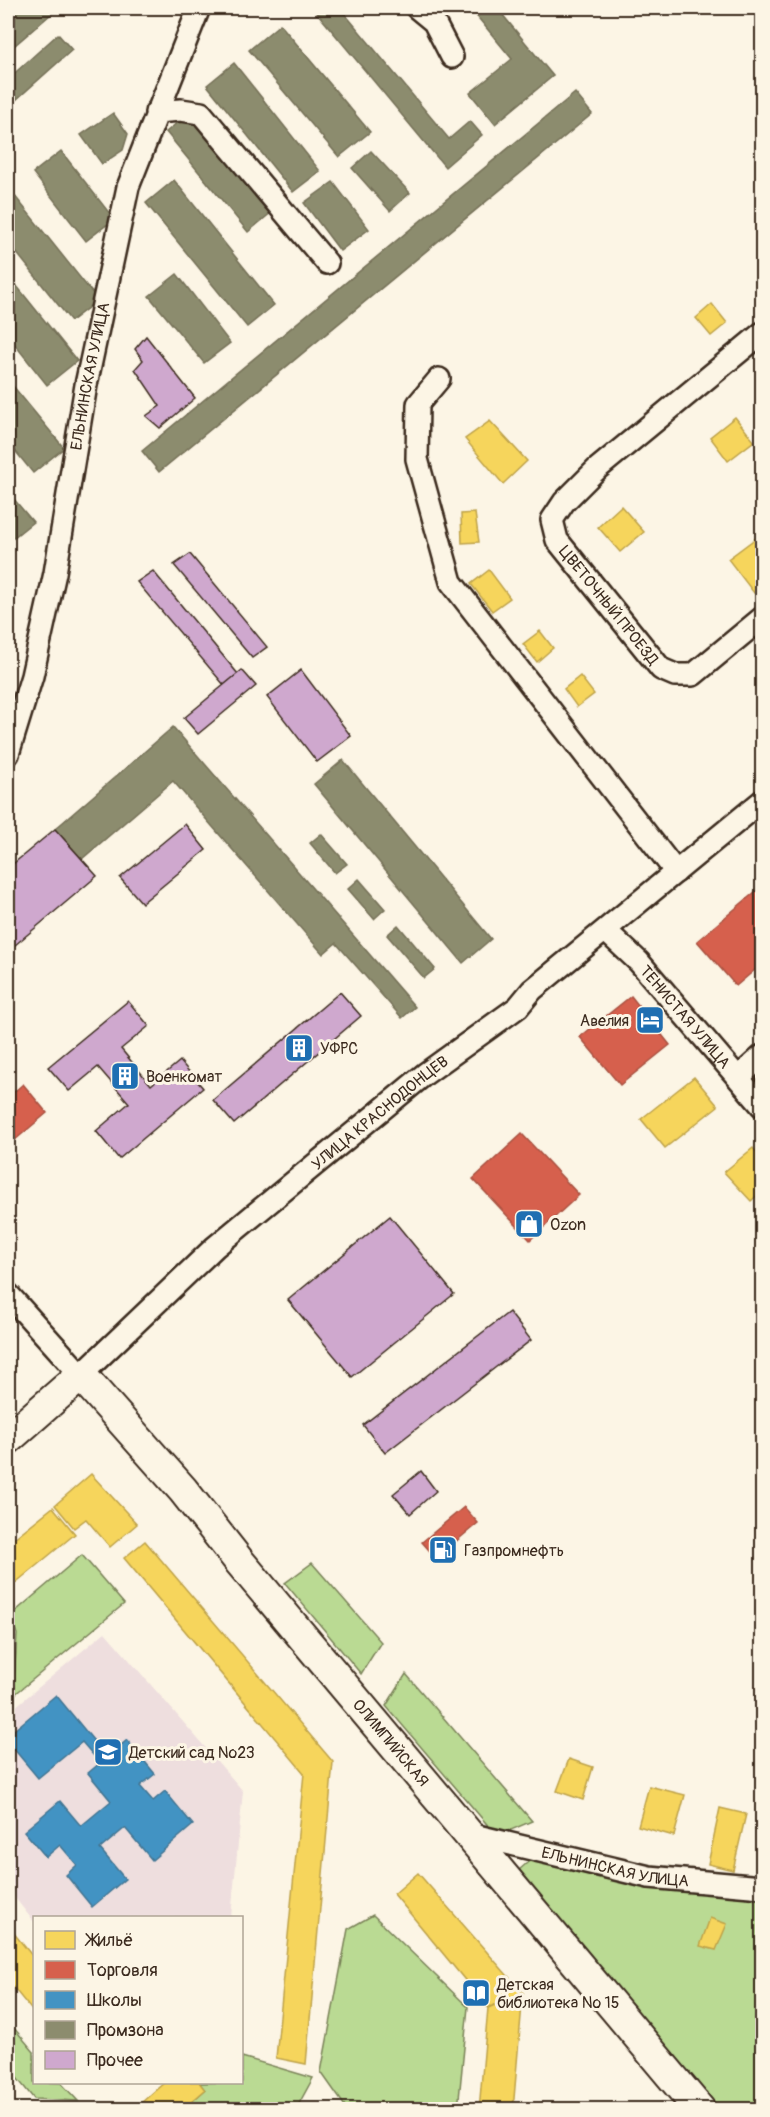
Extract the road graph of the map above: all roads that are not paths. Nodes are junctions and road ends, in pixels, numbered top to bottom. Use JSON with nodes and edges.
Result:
{"nodes":[{"id":1,"x":200,"y":8,"type":"edge"},
{"id":2,"x":417,"y":8,"type":"edge"},
{"id":3,"x":452,"y":57,"type":"dead end"},
{"id":4,"x":156,"y":112,"type":"junction"},
{"id":5,"x":327,"y":263,"type":"dead end"},
{"id":6,"x":762,"y":333,"type":"edge"},
{"id":7,"x":439,"y":379,"type":"dead end"},
{"id":8,"x":762,"y":618,"type":"edge"},
{"id":9,"x":8,"y":754,"type":"edge"},
{"id":10,"x":762,"y":801,"type":"edge"},
{"id":11,"x":676,"y":872,"type":"junction"},
{"id":12,"x":606,"y":931,"type":"junction"},
{"id":13,"x":762,"y":1056,"type":"edge"},
{"id":14,"x":739,"y":1077,"type":"junction"},
{"id":15,"x":762,"y":1106,"type":"edge"},
{"id":16,"x":8,"y":1294,"type":"edge"},
{"id":17,"x":81,"y":1375,"type":"junction"},
{"id":18,"x":8,"y":1439,"type":"edge"},
{"id":19,"x":469,"y":1834,"type":"junction"},
{"id":20,"x":762,"y":1887,"type":"edge"},
{"id":21,"x":700,"y":2109,"type":"edge"}],
"edges":[{"from":1,"to":4,"type":"street","name":"ЕЛЬНИНСКАЯ УЛИЦА"},
{"from":2,"to":3,"type":"street"},
{"from":4,"to":5,"type":"street"},
{"from":4,"to":9,"type":"street","name":"ЕЛЬНИНСКАЯ УЛИЦА"},
{"from":6,"to":8,"type":"street","name":"ЦВЕТОЧНЫЙ ПРОЕЗД"},
{"from":7,"to":11,"type":"street"},
{"from":10,"to":11,"type":"street","name":"УЛИЦА КРАСНОДОНЦЕВ"},
{"from":11,"to":12,"type":"street","name":"УЛИЦА КРАСНОДОНЦЕВ"},
{"from":12,"to":14,"type":"street","name":"ТЕНИСТАЯ УЛИЦА"},
{"from":12,"to":17,"type":"street","name":"УЛИЦА КРАСНОДОНЦЕВ"},
{"from":13,"to":14,"type":"street"},
{"from":14,"to":15,"type":"street","name":"ТЕНИСТАЯ УЛИЦА"},
{"from":16,"to":17,"type":"street"},
{"from":17,"to":18,"type":"main road","name":"УЛИЦА КРАСНОДОНЦЕВ"},
{"from":17,"to":19,"type":"main road","name":"ОЛИМПИЙСКАЯ"},
{"from":19,"to":20,"type":"street","name":"ЕЛЬНИНСКАЯ УЛИЦА"},
{"from":19,"to":21,"type":"main road","name":"ОЛИМПИЙСКАЯ"}]}
